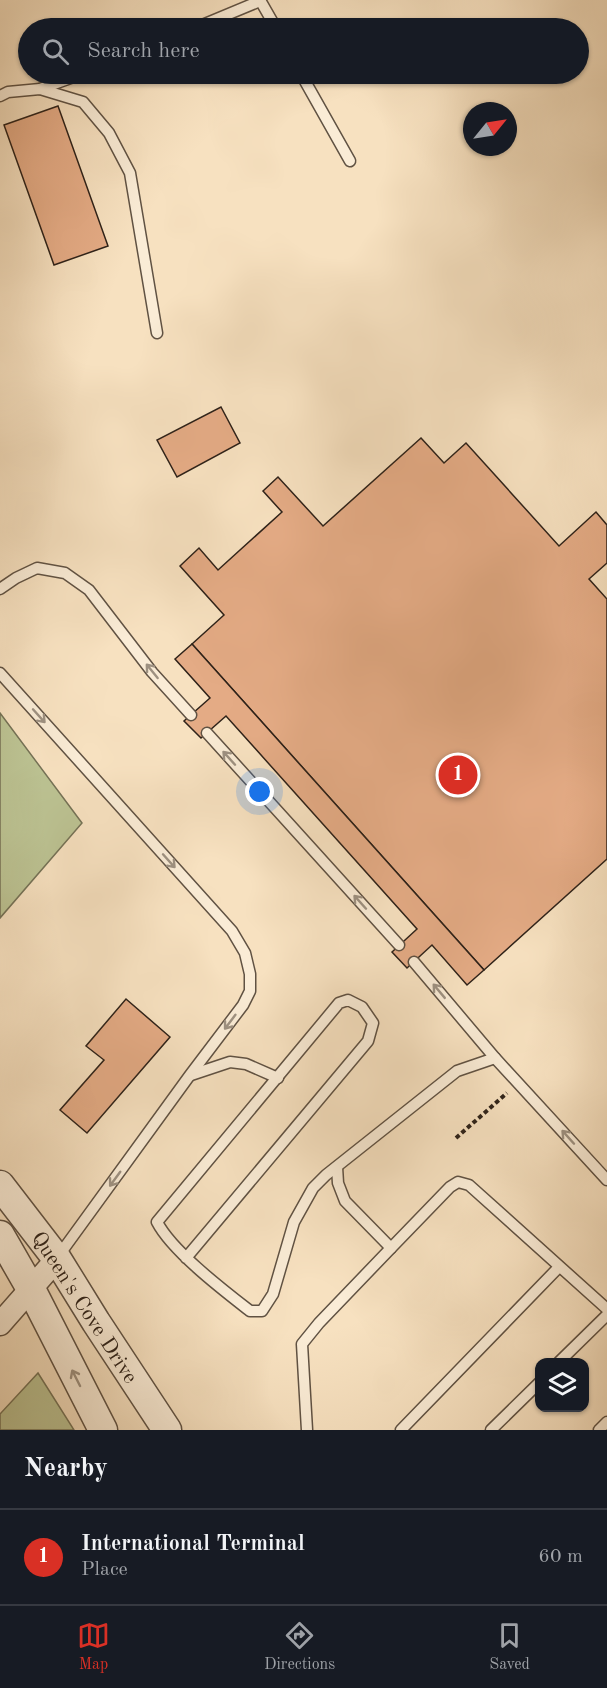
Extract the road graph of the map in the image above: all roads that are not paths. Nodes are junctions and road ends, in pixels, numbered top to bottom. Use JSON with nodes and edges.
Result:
{"nodes":[{"id":1,"x":260,"y":0,"type":"edge"},
{"id":2,"x":218,"y":18,"type":"edge"},
{"id":3,"x":270,"y":18,"type":"edge"},
{"id":4,"x":54,"y":84,"type":"edge"},
{"id":5,"x":307,"y":84,"type":"edge"},
{"id":6,"x":40,"y":89,"type":"junction"},
{"id":7,"x":0,"y":96,"type":"edge"},
{"id":8,"x":350,"y":161,"type":"dead end"},
{"id":9,"x":157,"y":333,"type":"dead end"},
{"id":10,"x":0,"y":589,"type":"edge"},
{"id":11,"x":0,"y":673,"type":"edge"},
{"id":12,"x":191,"y":715,"type":"dead end"},
{"id":13,"x":207,"y":733,"type":"dead end"},
{"id":14,"x":399,"y":945,"type":"dead end"},
{"id":15,"x":414,"y":962,"type":"dead end"},
{"id":16,"x":495,"y":1058,"type":"junction"},
{"id":17,"x":190,"y":1075,"type":"junction"},
{"id":18,"x":278,"y":1078,"type":"junction"},
{"id":19,"x":337,"y":1167,"type":"junction"},
{"id":20,"x":607,"y":1180,"type":"edge"},
{"id":21,"x":0,"y":1185,"type":"edge"},
{"id":22,"x":0,"y":1235,"type":"edge"},
{"id":23,"x":391,"y":1248,"type":"junction"},
{"id":24,"x":186,"y":1258,"type":"junction"},
{"id":25,"x":57,"y":1259,"type":"junction"},
{"id":26,"x":559,"y":1266,"type":"junction"},
{"id":27,"x":31,"y":1289,"type":"junction"},
{"id":28,"x":607,"y":1310,"type":"edge"},
{"id":29,"x":607,"y":1315,"type":"edge"},
{"id":30,"x":0,"y":1324,"type":"edge"},
{"id":31,"x":563,"y":1358,"type":"edge"},
{"id":32,"x":535,"y":1387,"type":"edge"},
{"id":33,"x":607,"y":1422,"type":"edge"},
{"id":34,"x":103,"y":1430,"type":"edge"},
{"id":35,"x":167,"y":1430,"type":"edge"},
{"id":36,"x":307,"y":1430,"type":"edge"},
{"id":37,"x":401,"y":1430,"type":"edge"},
{"id":38,"x":491,"y":1430,"type":"edge"},
{"id":39,"x":598,"y":1430,"type":"edge"}],
"edges":[{"from":1,"to":2,"type":"lane"},
{"from":1,"to":3,"type":"lane"},
{"from":4,"to":6,"type":"lane"},
{"from":5,"to":8,"type":"lane"},
{"from":6,"to":7,"type":"lane"},
{"from":6,"to":9,"type":"lane"},
{"from":12,"to":10,"type":"lane","one_way":true},
{"from":11,"to":17,"type":"lane","one_way":true},
{"from":14,"to":13,"type":"lane","one_way":true},
{"from":16,"to":15,"type":"lane","one_way":true},
{"from":16,"to":19,"type":"lane"},
{"from":20,"to":16,"type":"lane","one_way":true},
{"from":17,"to":18,"type":"lane"},
{"from":17,"to":25,"type":"lane","one_way":true},
{"from":18,"to":24,"type":"lane"},
{"from":18,"to":24,"type":"lane"},
{"from":19,"to":23,"type":"lane"},
{"from":19,"to":24,"type":"lane"},
{"from":21,"to":25,"type":"street","name":"Queen's Cove Drive"},
{"from":22,"to":27,"type":"street","name":"Queen's Cove Drive"},
{"from":23,"to":26,"type":"lane"},
{"from":23,"to":36,"type":"lane"},
{"from":25,"to":27,"type":"street"},
{"from":25,"to":35,"type":"street","name":"Queen's Cove Drive"},
{"from":26,"to":28,"type":"lane"},
{"from":26,"to":37,"type":"lane"},
{"from":27,"to":30,"type":"street"},
{"from":34,"to":27,"type":"street","name":"Queen's Cove Drive","one_way":true},
{"from":29,"to":31,"type":"lane"},
{"from":32,"to":38,"type":"lane"},
{"from":33,"to":39,"type":"lane"}]}
